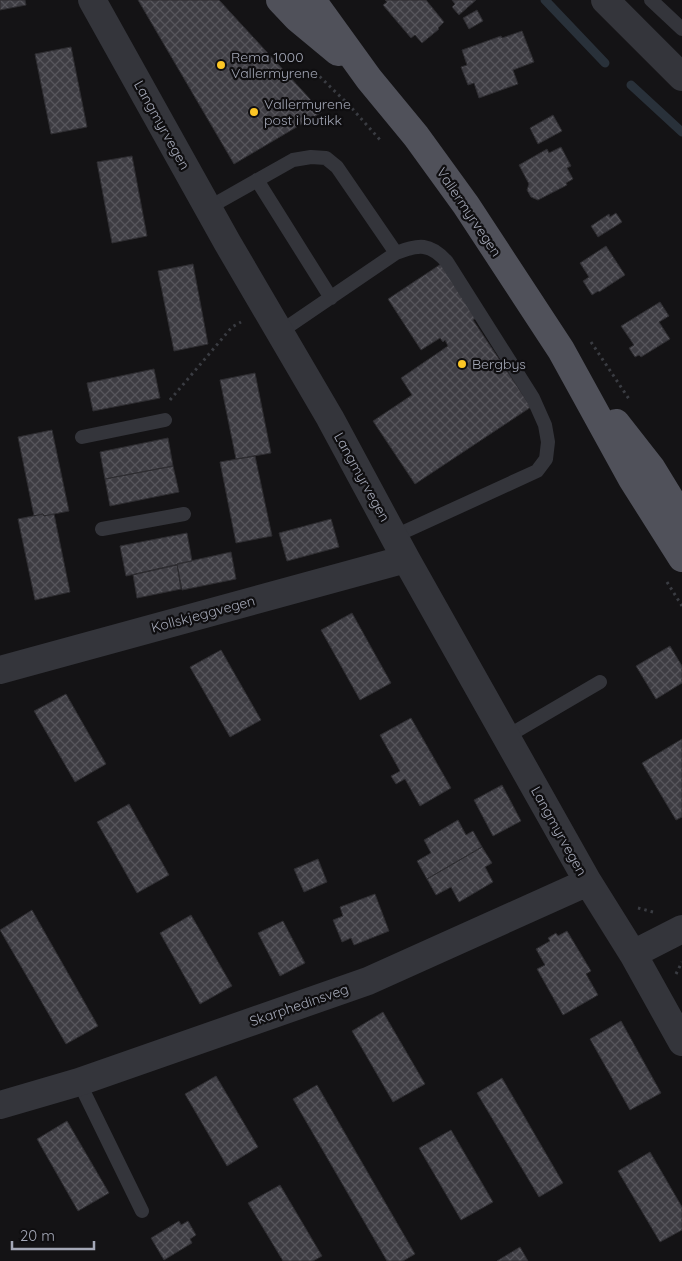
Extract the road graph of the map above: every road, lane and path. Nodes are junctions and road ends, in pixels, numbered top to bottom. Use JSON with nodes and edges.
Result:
{"nodes":[{"id":1,"x":92,"y":0,"type":"edge"},
{"id":2,"x":280,"y":0,"type":"edge"},
{"id":3,"x":312,"y":0,"type":"edge"},
{"id":4,"x":605,"y":0,"type":"edge"},
{"id":5,"x":651,"y":0,"type":"edge"},
{"id":6,"x":682,"y":29,"type":"edge"},
{"id":7,"x":682,"y":77,"type":"edge"},
{"id":8,"x":369,"y":79,"type":"junction"},
{"id":9,"x":257,"y":180,"type":"junction"},
{"id":10,"x":208,"y":208,"type":"junction"},
{"id":11,"x":396,"y":253,"type":"junction"},
{"id":12,"x":331,"y":298,"type":"junction"},
{"id":13,"x":266,"y":308,"type":"junction"},
{"id":14,"x":280,"y":332,"type":"junction"},
{"id":15,"x":561,"y":350,"type":"junction"},
{"id":16,"x":166,"y":420,"type":"dead end"},
{"id":17,"x":149,"y":423,"type":"junction"},
{"id":18,"x":82,"y":437,"type":"dead end"},
{"id":19,"x":184,"y":514,"type":"dead end"},
{"id":20,"x":682,"y":518,"type":"edge"},
{"id":21,"x":102,"y":529,"type":"dead end"},
{"id":22,"x":401,"y":548,"type":"junction"},
{"id":23,"x":682,"y":558,"type":"edge"},
{"id":24,"x":0,"y":670,"type":"edge"},
{"id":25,"x":600,"y":682,"type":"dead end"},
{"id":26,"x":506,"y":737,"type":"junction"},
{"id":27,"x":588,"y":882,"type":"junction"},
{"id":28,"x":682,"y":929,"type":"edge"},
{"id":29,"x":633,"y":954,"type":"junction"},
{"id":30,"x":682,"y":1042,"type":"edge"},
{"id":31,"x":79,"y":1082,"type":"junction"},
{"id":32,"x":0,"y":1105,"type":"edge"},
{"id":33,"x":142,"y":1211,"type":"dead end"}],
"edges":[{"from":1,"to":10,"type":"street","name":"Langmyrvegen"},
{"from":2,"to":8,"type":"main road","name":"Vallermyrvegen"},
{"from":3,"to":8,"type":"main road","name":"Vallermyrvegen"},
{"from":4,"to":7,"type":"street"},
{"from":5,"to":6,"type":"lane"},
{"from":8,"to":15,"type":"main road","name":"Vallermyrvegen"},
{"from":9,"to":10,"type":"lane"},
{"from":9,"to":11,"type":"lane"},
{"from":9,"to":12,"type":"lane"},
{"from":10,"to":13,"type":"street","name":"Langmyrvegen"},
{"from":11,"to":12,"type":"lane"},
{"from":11,"to":22,"type":"lane"},
{"from":12,"to":14,"type":"lane"},
{"from":13,"to":14,"type":"street","name":"Langmyrvegen"},
{"from":13,"to":17,"type":"path"},
{"from":14,"to":22,"type":"street","name":"Langmyrvegen"},
{"from":15,"to":20,"type":"main road","name":"Vallermyrvegen"},
{"from":15,"to":23,"type":"main road","name":"Vallermyrvegen"},
{"from":16,"to":17,"type":"lane"},
{"from":17,"to":18,"type":"lane"},
{"from":19,"to":21,"type":"lane"},
{"from":22,"to":24,"type":"street","name":"Kollskjeggvegen"},
{"from":22,"to":26,"type":"street","name":"Langmyrvegen"},
{"from":25,"to":26,"type":"lane"},
{"from":26,"to":27,"type":"street","name":"Langmyrvegen"},
{"from":27,"to":29,"type":"street","name":"Langmyrvegen"},
{"from":27,"to":31,"type":"street","name":"Skarphedinsveg"},
{"from":28,"to":29,"type":"street"},
{"from":29,"to":30,"type":"street","name":"Langmyrvegen"},
{"from":31,"to":32,"type":"street","name":"Skarphedinsveg"},
{"from":31,"to":33,"type":"lane"}]}
